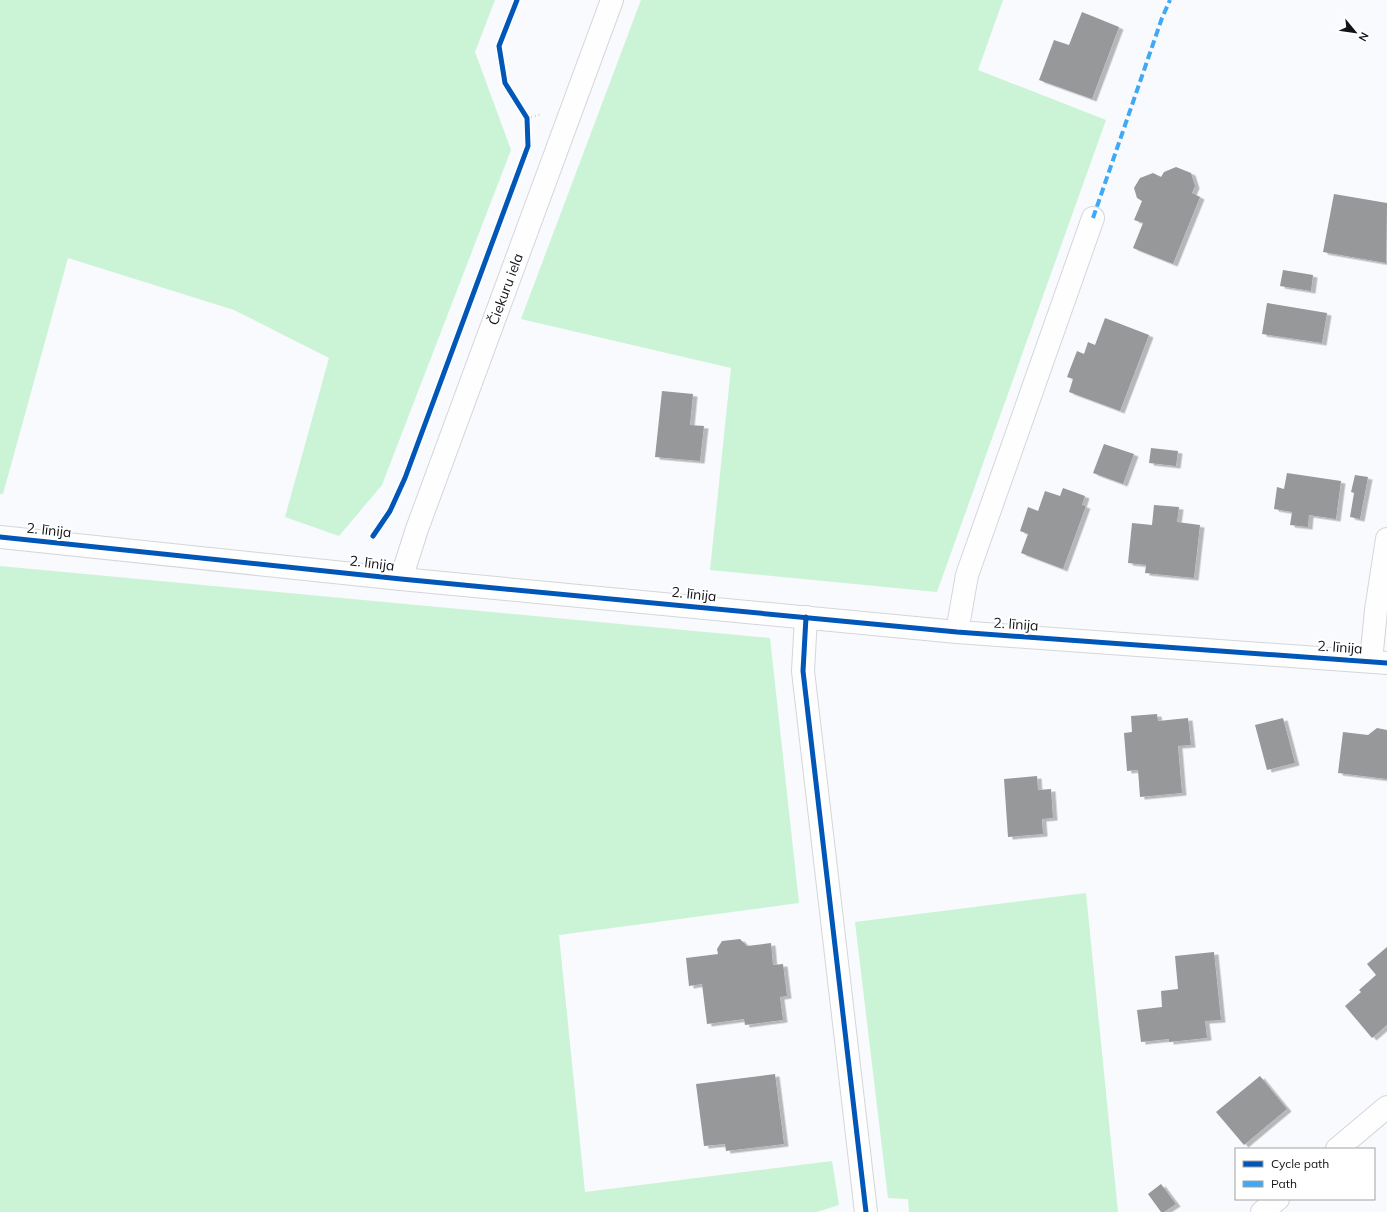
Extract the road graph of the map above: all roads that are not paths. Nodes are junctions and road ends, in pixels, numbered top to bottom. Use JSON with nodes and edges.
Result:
{"nodes":[{"id":1,"x":612,"y":0,"type":"edge"},
{"id":2,"x":1093,"y":218,"type":"dead end"},
{"id":3,"x":0,"y":537,"type":"edge"},
{"id":4,"x":1387,"y":539,"type":"edge"},
{"id":5,"x":401,"y":579,"type":"junction"},
{"id":6,"x":806,"y":617,"type":"junction"},
{"id":7,"x":957,"y":632,"type":"junction"},
{"id":8,"x":1379,"y":662,"type":"edge"},
{"id":9,"x":1387,"y":1107,"type":"edge"},
{"id":10,"x":1338,"y":1148,"type":"edge"},
{"id":11,"x":1277,"y":1200,"type":"edge"},
{"id":12,"x":866,"y":1212,"type":"edge"},
{"id":13,"x":1262,"y":1212,"type":"edge"}],
"edges":[{"from":1,"to":5,"type":"street","name":"Čiekuru iela"},
{"from":2,"to":7,"type":"street"},
{"from":3,"to":5,"type":"street","name":"2. līnija"},
{"from":4,"to":8,"type":"street"},
{"from":5,"to":6,"type":"street","name":"2. līnija"},
{"from":6,"to":7,"type":"street","name":"2. līnija"},
{"from":6,"to":12,"type":"street"},
{"from":7,"to":8,"type":"street","name":"2. līnija"},
{"from":9,"to":10,"type":"street"},
{"from":11,"to":13,"type":"street"}]}
